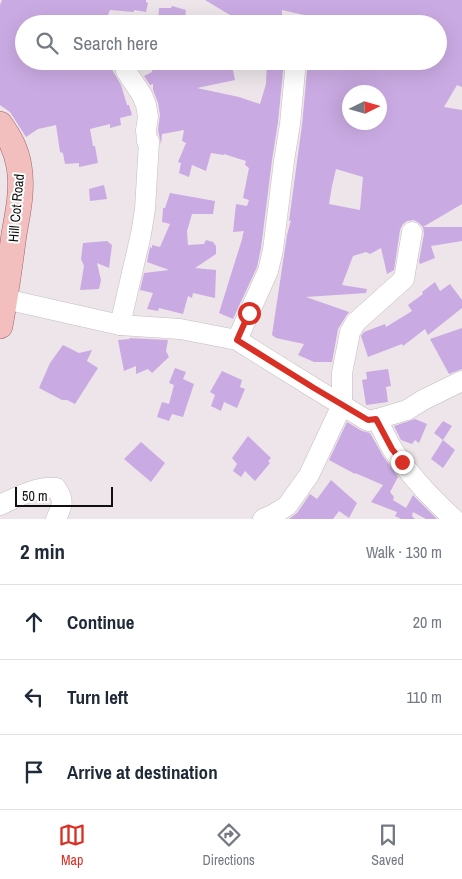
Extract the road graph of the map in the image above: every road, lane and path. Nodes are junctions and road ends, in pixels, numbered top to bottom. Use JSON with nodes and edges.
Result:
{"nodes":[{"id":1,"x":295,"y":70,"type":"edge"},
{"id":2,"x":126,"y":71,"type":"dead end"},
{"id":3,"x":0,"y":124,"type":"edge"},
{"id":4,"x":0,"y":156,"type":"edge"},
{"id":5,"x":0,"y":226,"type":"edge"},
{"id":6,"x":412,"y":232,"type":"dead end"},
{"id":7,"x":5,"y":299,"type":"junction"},
{"id":8,"x":120,"y":325,"type":"junction"},
{"id":9,"x":0,"y":326,"type":"edge"},
{"id":10,"x":237,"y":340,"type":"junction"},
{"id":11,"x":462,"y":381,"type":"edge"},
{"id":12,"x":342,"y":405,"type":"junction"},
{"id":13,"x":376,"y":419,"type":"junction"},
{"id":14,"x":0,"y":505,"type":"edge"},
{"id":15,"x":56,"y":519,"type":"edge"},
{"id":16,"x":263,"y":519,"type":"edge"},
{"id":17,"x":454,"y":519,"type":"edge"}],
"edges":[{"from":1,"to":10,"type":"street"},
{"from":2,"to":8,"type":"street"},
{"from":3,"to":7,"type":"main road","name":"Hill Cot Road"},
{"from":4,"to":5,"type":"main road","name":"Hill Cot Road"},
{"from":6,"to":12,"type":"street"},
{"from":7,"to":8,"type":"street"},
{"from":7,"to":9,"type":"main road","name":"Hill Cot Road"},
{"from":8,"to":10,"type":"street"},
{"from":10,"to":12,"type":"street"},
{"from":11,"to":13,"type":"street"},
{"from":12,"to":13,"type":"street"},
{"from":12,"to":16,"type":"street"},
{"from":13,"to":17,"type":"street"},
{"from":14,"to":15,"type":"street"}]}
